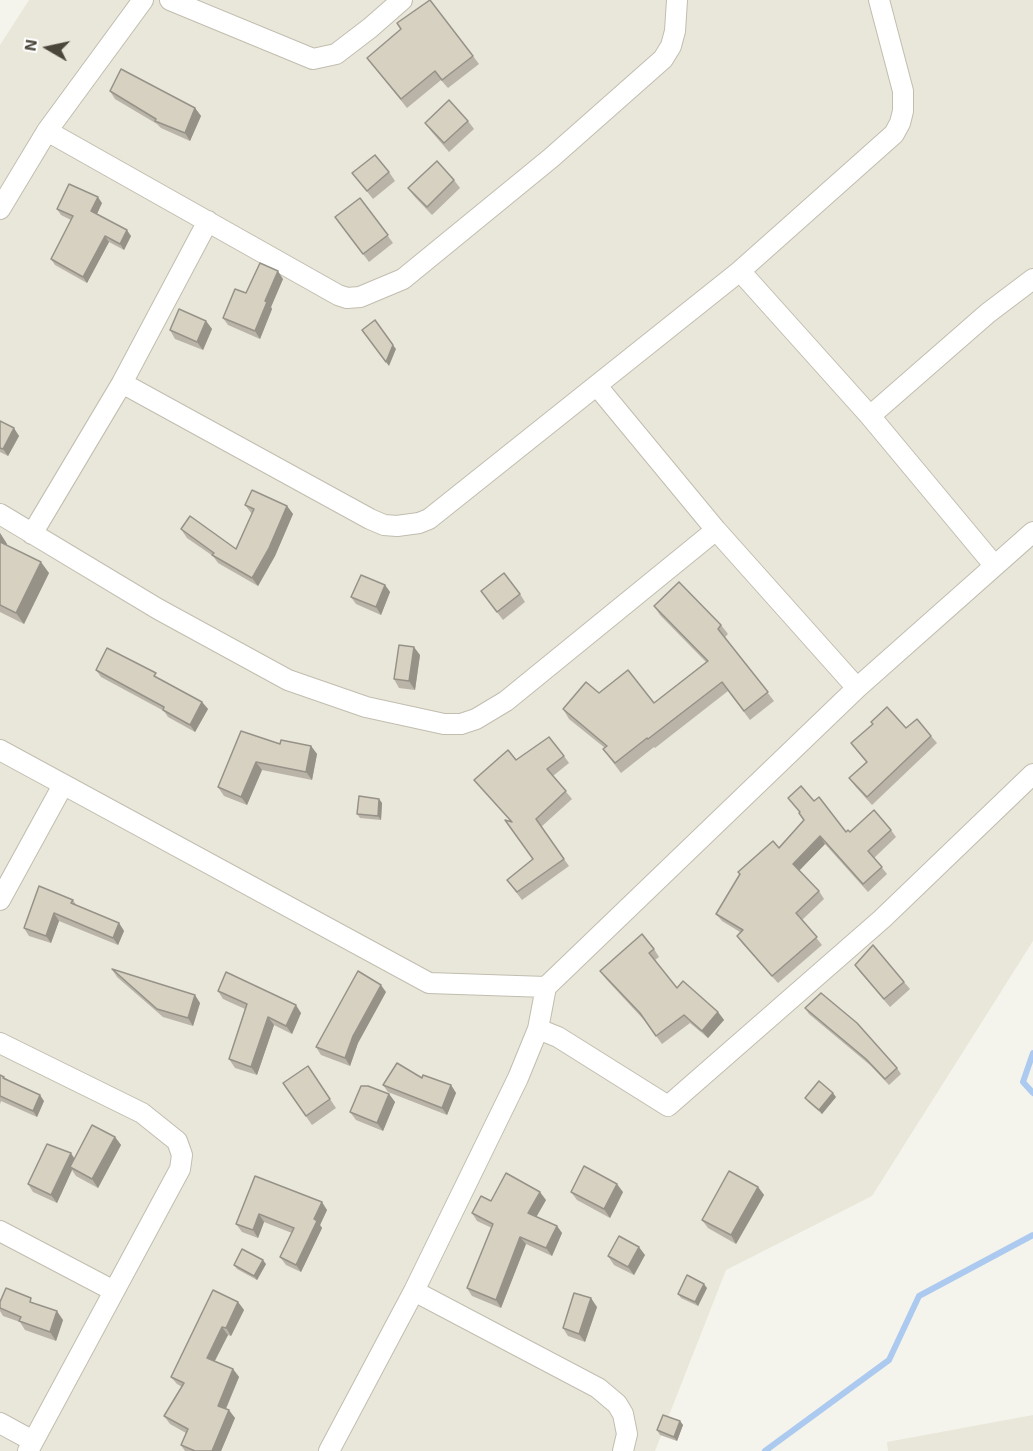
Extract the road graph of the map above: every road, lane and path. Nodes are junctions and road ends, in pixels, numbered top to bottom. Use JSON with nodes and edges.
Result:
{"nodes":[{"id":1,"x":142,"y":0,"type":"edge"},
{"id":2,"x":170,"y":0,"type":"edge"},
{"id":3,"x":402,"y":0,"type":"edge"},
{"id":4,"x":677,"y":0,"type":"edge"},
{"id":5,"x":879,"y":0,"type":"edge"},
{"id":6,"x":47,"y":130,"type":"junction"},
{"id":7,"x":0,"y":209,"type":"edge"},
{"id":8,"x":208,"y":221,"type":"junction"},
{"id":9,"x":740,"y":271,"type":"junction"},
{"id":10,"x":1033,"y":279,"type":"edge"},
{"id":11,"x":122,"y":383,"type":"junction"},
{"id":12,"x":597,"y":386,"type":"junction"},
{"id":13,"x":870,"y":416,"type":"junction"},
{"id":14,"x":0,"y":514,"type":"edge"},
{"id":15,"x":716,"y":530,"type":"junction"},
{"id":16,"x":1033,"y":532,"type":"edge"},
{"id":17,"x":32,"y":534,"type":"junction"},
{"id":18,"x":994,"y":565,"type":"junction"},
{"id":19,"x":857,"y":688,"type":"junction"},
{"id":20,"x":0,"y":750,"type":"edge"},
{"id":21,"x":1033,"y":774,"type":"edge"},
{"id":22,"x":63,"y":785,"type":"junction"},
{"id":23,"x":0,"y":900,"type":"edge"},
{"id":24,"x":546,"y":987,"type":"junction"},
{"id":25,"x":538,"y":1029,"type":"junction"},
{"id":26,"x":0,"y":1043,"type":"edge"},
{"id":27,"x":0,"y":1231,"type":"edge"},
{"id":28,"x":114,"y":1291,"type":"junction"},
{"id":29,"x":414,"y":1291,"type":"junction"},
{"id":30,"x":0,"y":1423,"type":"edge"},
{"id":31,"x":30,"y":1446,"type":"edge"},
{"id":32,"x":329,"y":1451,"type":"edge"},
{"id":33,"x":623,"y":1451,"type":"edge"}],
"edges":[{"from":1,"to":6,"type":"street"},
{"from":2,"to":3,"type":"street"},
{"from":4,"to":8,"type":"street"},
{"from":5,"to":9,"type":"street"},
{"from":6,"to":7,"type":"street"},
{"from":6,"to":8,"type":"street"},
{"from":8,"to":11,"type":"street"},
{"from":9,"to":12,"type":"street"},
{"from":9,"to":13,"type":"street"},
{"from":10,"to":13,"type":"street"},
{"from":11,"to":12,"type":"street"},
{"from":11,"to":17,"type":"street"},
{"from":12,"to":15,"type":"street"},
{"from":13,"to":18,"type":"street"},
{"from":14,"to":17,"type":"street"},
{"from":15,"to":17,"type":"street"},
{"from":15,"to":19,"type":"street"},
{"from":16,"to":18,"type":"street"},
{"from":18,"to":19,"type":"street"},
{"from":19,"to":24,"type":"street"},
{"from":20,"to":22,"type":"street"},
{"from":21,"to":25,"type":"street"},
{"from":22,"to":23,"type":"street"},
{"from":22,"to":24,"type":"street"},
{"from":24,"to":25,"type":"street"},
{"from":25,"to":29,"type":"street"},
{"from":26,"to":28,"type":"street"},
{"from":27,"to":28,"type":"street"},
{"from":28,"to":31,"type":"street"},
{"from":29,"to":32,"type":"street"},
{"from":29,"to":33,"type":"street"},
{"from":30,"to":31,"type":"street"}]}
